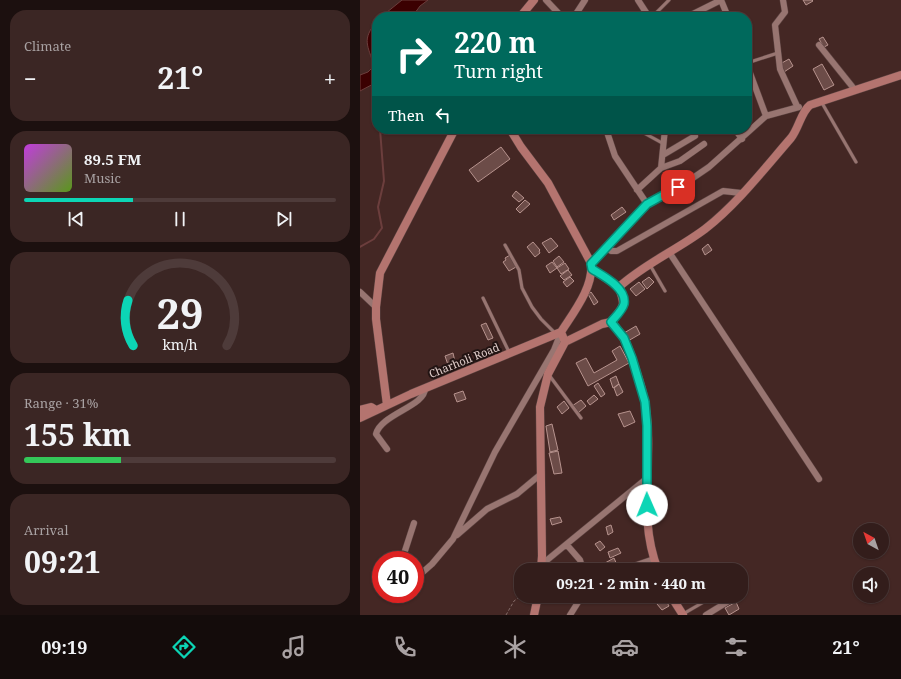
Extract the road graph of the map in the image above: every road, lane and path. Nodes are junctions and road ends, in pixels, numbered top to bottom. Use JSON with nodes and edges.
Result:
{"nodes":[{"id":1,"x":534,"y":0,"type":"edge"},
{"id":2,"x":546,"y":0,"type":"edge"},
{"id":3,"x":585,"y":0,"type":"edge"},
{"id":4,"x":638,"y":0,"type":"edge"},
{"id":5,"x":669,"y":0,"type":"edge"},
{"id":6,"x":721,"y":0,"type":"edge"},
{"id":7,"x":783,"y":0,"type":"edge"},
{"id":8,"x":524,"y":12,"type":"edge"},
{"id":9,"x":557,"y":12,"type":"edge"},
{"id":10,"x":577,"y":12,"type":"edge"},
{"id":11,"x":645,"y":12,"type":"edge"},
{"id":12,"x":657,"y":12,"type":"edge"},
{"id":13,"x":697,"y":12,"type":"edge"},
{"id":14,"x":726,"y":12,"type":"edge"},
{"id":15,"x":819,"y":44,"type":"dead end"},
{"id":16,"x":778,"y":52,"type":"junction"},
{"id":17,"x":752,"y":62,"type":"edge"},
{"id":18,"x":901,"y":75,"type":"edge"},
{"id":19,"x":752,"y":78,"type":"edge"},
{"id":20,"x":855,"y":90,"type":"junction"},
{"id":21,"x":821,"y":101,"type":"junction"},
{"id":22,"x":796,"y":106,"type":"junction"},
{"id":23,"x":805,"y":109,"type":"junction"},
{"id":24,"x":766,"y":116,"type":"junction"},
{"id":25,"x":752,"y":129,"type":"edge"},
{"id":26,"x":452,"y":134,"type":"edge"},
{"id":27,"x":513,"y":134,"type":"edge"},
{"id":28,"x":608,"y":134,"type":"edge"},
{"id":29,"x":646,"y":134,"type":"edge"},
{"id":30,"x":665,"y":134,"type":"edge"},
{"id":31,"x":738,"y":134,"type":"edge"},
{"id":32,"x":747,"y":134,"type":"edge"},
{"id":33,"x":695,"y":136,"type":"dead end"},
{"id":34,"x":742,"y":139,"type":"junction"},
{"id":35,"x":664,"y":144,"type":"junction"},
{"id":36,"x":704,"y":144,"type":"dead end"},
{"id":37,"x":663,"y":155,"type":"junction"},
{"id":38,"x":856,"y":162,"type":"dead end"},
{"id":39,"x":661,"y":168,"type":"junction"},
{"id":40,"x":637,"y":190,"type":"junction"},
{"id":41,"x":741,"y":193,"type":"junction"},
{"id":42,"x":647,"y":204,"type":"junction"},
{"id":43,"x":505,"y":245,"type":"dead end"},
{"id":44,"x":606,"y":247,"type":"junction"},
{"id":45,"x":669,"y":252,"type":"junction"},
{"id":46,"x":650,"y":264,"type":"junction"},
{"id":47,"x":592,"y":266,"type":"junction"},
{"id":48,"x":619,"y":287,"type":"junction"},
{"id":49,"x":665,"y":291,"type":"dead end"},
{"id":50,"x":360,"y":292,"type":"edge"},
{"id":51,"x":483,"y":298,"type":"dead end"},
{"id":52,"x":376,"y":307,"type":"junction"},
{"id":53,"x":611,"y":322,"type":"junction"},
{"id":54,"x":558,"y":333,"type":"junction"},
{"id":55,"x":565,"y":342,"type":"junction"},
{"id":56,"x":509,"y":354,"type":"junction"},
{"id":57,"x":548,"y":374,"type":"junction"},
{"id":58,"x":425,"y":388,"type":"junction"},
{"id":59,"x":387,"y":406,"type":"junction"},
{"id":60,"x":360,"y":410,"type":"edge"},
{"id":61,"x":376,"y":410,"type":"junction"},
{"id":62,"x":360,"y":418,"type":"edge"},
{"id":63,"x":580,"y":418,"type":"dead end"},
{"id":64,"x":387,"y":449,"type":"dead end"},
{"id":65,"x":541,"y":474,"type":"junction"},
{"id":66,"x":646,"y":479,"type":"junction"},
{"id":67,"x":819,"y":479,"type":"dead end"},
{"id":68,"x":414,"y":523,"type":"dead end"},
{"id":69,"x":453,"y":539,"type":"junction"},
{"id":70,"x":567,"y":545,"type":"junction"},
{"id":71,"x":405,"y":551,"type":"edge"},
{"id":72,"x":654,"y":559,"type":"junction"},
{"id":73,"x":541,"y":563,"type":"edge"},
{"id":74,"x":546,"y":563,"type":"edge"},
{"id":75,"x":581,"y":563,"type":"edge"},
{"id":76,"x":642,"y":563,"type":"edge"},
{"id":77,"x":655,"y":563,"type":"edge"},
{"id":78,"x":424,"y":571,"type":"edge"},
{"id":79,"x":514,"y":601,"type":"edge"},
{"id":80,"x":537,"y":603,"type":"edge"},
{"id":81,"x":578,"y":603,"type":"edge"},
{"id":82,"x":676,"y":603,"type":"edge"},
{"id":83,"x":703,"y":603,"type":"edge"},
{"id":84,"x":725,"y":603,"type":"edge"},
{"id":85,"x":506,"y":615,"type":"edge"},
{"id":86,"x":534,"y":615,"type":"edge"},
{"id":87,"x":570,"y":615,"type":"edge"},
{"id":88,"x":683,"y":615,"type":"edge"},
{"id":89,"x":706,"y":615,"type":"edge"}],
"edges":[{"from":1,"to":8,"type":"street"},
{"from":2,"to":9,"type":"street"},
{"from":3,"to":10,"type":"street"},
{"from":4,"to":11,"type":"street"},
{"from":5,"to":12,"type":"lane"},
{"from":6,"to":13,"type":"street"},
{"from":6,"to":14,"type":"street"},
{"from":7,"to":16,"type":"street"},
{"from":15,"to":20,"type":"street"},
{"from":16,"to":17,"type":"lane"},
{"from":16,"to":22,"type":"street"},
{"from":18,"to":20,"type":"street"},
{"from":19,"to":24,"type":"street"},
{"from":20,"to":21,"type":"street"},
{"from":21,"to":23,"type":"street"},
{"from":21,"to":38,"type":"lane"},
{"from":22,"to":23,"type":"street"},
{"from":22,"to":24,"type":"street"},
{"from":23,"to":41,"type":"street"},
{"from":24,"to":25,"type":"street"},
{"from":26,"to":52,"type":"street"},
{"from":27,"to":47,"type":"street"},
{"from":28,"to":40,"type":"street"},
{"from":29,"to":35,"type":"lane"},
{"from":30,"to":35,"type":"street"},
{"from":31,"to":34,"type":"street"},
{"from":32,"to":34,"type":"street"},
{"from":33,"to":37,"type":"street"},
{"from":34,"to":42,"type":"street"},
{"from":35,"to":37,"type":"street"},
{"from":36,"to":39,"type":"street"},
{"from":37,"to":39,"type":"street"},
{"from":39,"to":40,"type":"street"},
{"from":40,"to":42,"type":"street"},
{"from":41,"to":44,"type":"street"},
{"from":41,"to":45,"type":"street"},
{"from":42,"to":44,"type":"street"},
{"from":43,"to":54,"type":"lane"},
{"from":44,"to":47,"type":"street"},
{"from":45,"to":46,"type":"street"},
{"from":45,"to":67,"type":"street"},
{"from":46,"to":48,"type":"street"},
{"from":46,"to":49,"type":"lane"},
{"from":47,"to":48,"type":"street"},
{"from":47,"to":54,"type":"street"},
{"from":48,"to":53,"type":"street"},
{"from":50,"to":52,"type":"street"},
{"from":51,"to":56,"type":"lane"},
{"from":52,"to":59,"type":"street"},
{"from":53,"to":55,"type":"street"},
{"from":53,"to":66,"type":"street"},
{"from":54,"to":55,"type":"street"},
{"from":54,"to":56,"type":"street","name":"Charholi Road"},
{"from":54,"to":69,"type":"street"},
{"from":55,"to":57,"type":"street"},
{"from":56,"to":58,"type":"street","name":"Charholi Road"},
{"from":57,"to":63,"type":"lane"},
{"from":57,"to":65,"type":"street"},
{"from":58,"to":59,"type":"street","name":"Charholi Road"},
{"from":58,"to":64,"type":"street"},
{"from":59,"to":61,"type":"street","name":"Charholi Road"},
{"from":60,"to":61,"type":"street","name":"Charholi Road"},
{"from":61,"to":62,"type":"street","name":"Charholi Road"},
{"from":65,"to":69,"type":"street"},
{"from":65,"to":73,"type":"street"},
{"from":66,"to":70,"type":"street"},
{"from":66,"to":72,"type":"street"},
{"from":68,"to":71,"type":"street"},
{"from":69,"to":78,"type":"street"},
{"from":70,"to":74,"type":"street"},
{"from":70,"to":75,"type":"street"},
{"from":72,"to":76,"type":"street"},
{"from":72,"to":77,"type":"street"},
{"from":79,"to":85,"type":"path"},
{"from":80,"to":86,"type":"street"},
{"from":81,"to":87,"type":"street"},
{"from":82,"to":88,"type":"street"},
{"from":83,"to":88,"type":"lane"},
{"from":84,"to":89,"type":"street"}]}
